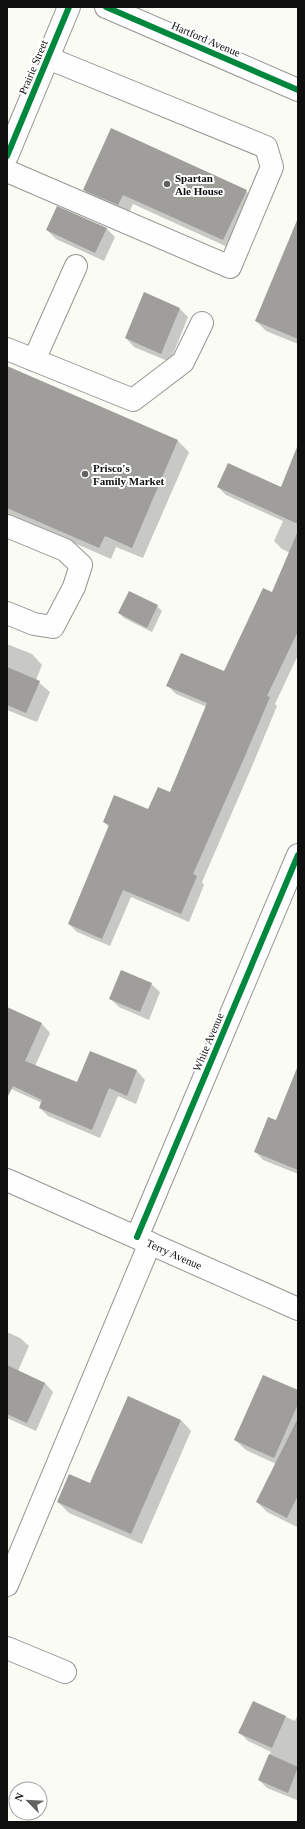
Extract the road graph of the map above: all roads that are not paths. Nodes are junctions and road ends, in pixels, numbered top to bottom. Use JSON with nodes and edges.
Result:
{"nodes":[{"id":1,"x":69,"y":7,"type":"edge"},
{"id":2,"x":106,"y":7,"type":"edge"},
{"id":3,"x":48,"y":58,"type":"junction"},
{"id":4,"x":298,"y":90,"type":"edge"},
{"id":5,"x":7,"y":156,"type":"edge"},
{"id":6,"x":7,"y":171,"type":"edge"},
{"id":7,"x":76,"y":266,"type":"dead end"},
{"id":8,"x":202,"y":323,"type":"dead end"},
{"id":9,"x":7,"y":349,"type":"edge"},
{"id":10,"x":34,"y":360,"type":"junction"},
{"id":11,"x":7,"y":526,"type":"edge"},
{"id":12,"x":7,"y":613,"type":"edge"},
{"id":13,"x":298,"y":855,"type":"edge"},
{"id":14,"x":7,"y":1180,"type":"edge"},
{"id":15,"x":143,"y":1240,"type":"junction"},
{"id":16,"x":298,"y":1309,"type":"edge"},
{"id":17,"x":7,"y":1585,"type":"edge"},
{"id":18,"x":7,"y":1648,"type":"edge"},
{"id":19,"x":65,"y":1672,"type":"dead end"}],
"edges":[{"from":1,"to":3,"type":"street","name":"Prairie Street"},
{"from":2,"to":4,"type":"street","name":"Hartford Avenue"},
{"from":3,"to":5,"type":"street","name":"Prairie Street"},
{"from":3,"to":6,"type":"street"},
{"from":7,"to":10,"type":"street"},
{"from":8,"to":10,"type":"street"},
{"from":9,"to":10,"type":"street"},
{"from":11,"to":12,"type":"street"},
{"from":13,"to":15,"type":"street","name":"White Avenue"},
{"from":14,"to":15,"type":"street","name":"Terry Avenue"},
{"from":15,"to":16,"type":"street","name":"Terry Avenue"},
{"from":15,"to":17,"type":"street","name":"White Avenue"},
{"from":18,"to":19,"type":"street"}]}
